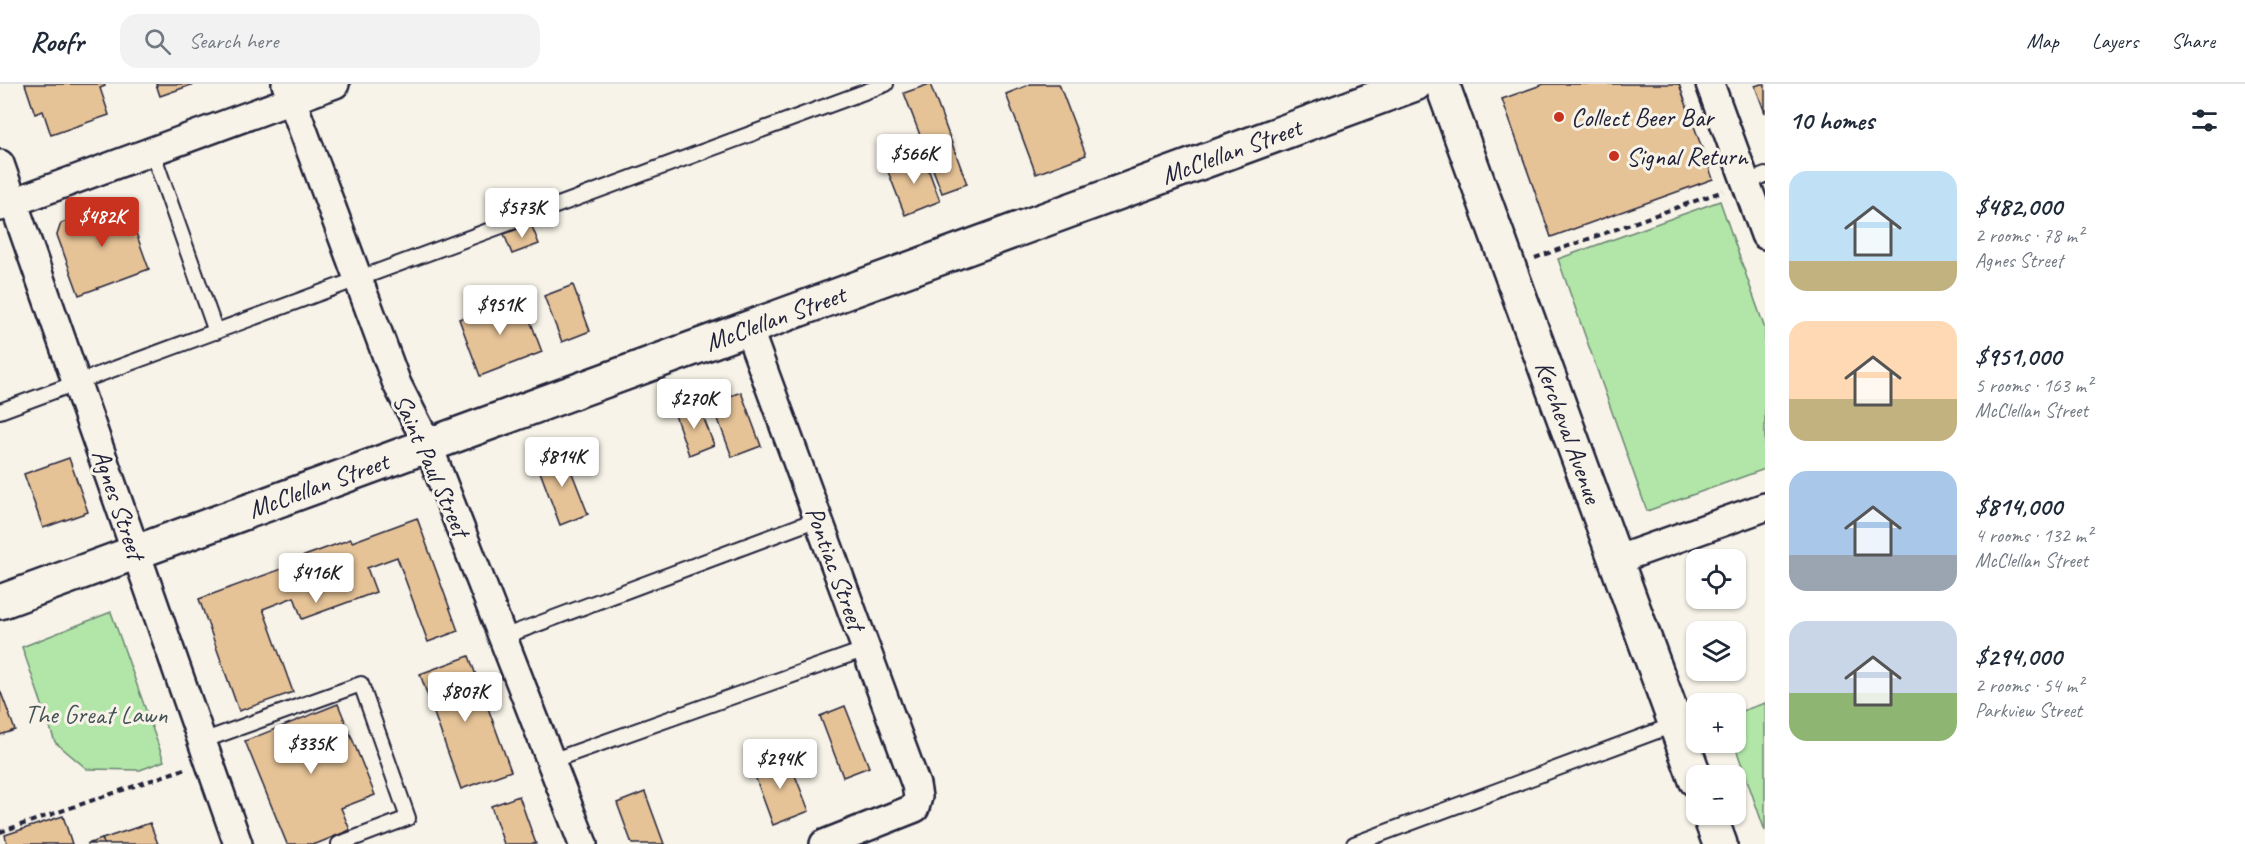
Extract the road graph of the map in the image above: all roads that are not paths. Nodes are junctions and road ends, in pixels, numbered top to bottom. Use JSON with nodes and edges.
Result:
{"nodes":[{"id":1,"x":335,"y":84,"type":"edge"},
{"id":2,"x":886,"y":84,"type":"edge"},
{"id":3,"x":1415,"y":84,"type":"edge"},
{"id":4,"x":1442,"y":84,"type":"edge"},
{"id":5,"x":1710,"y":84,"type":"edge"},
{"id":6,"x":289,"y":92,"type":"edge"},
{"id":7,"x":152,"y":151,"type":"junction"},
{"id":8,"x":0,"y":164,"type":"edge"},
{"id":9,"x":1756,"y":179,"type":"edge"},
{"id":10,"x":7,"y":204,"type":"edge"},
{"id":11,"x":1765,"y":235,"type":"edge"},
{"id":12,"x":359,"y":280,"type":"junction"},
{"id":13,"x":748,"y":328,"type":"junction"},
{"id":14,"x":216,"y":332,"type":"junction"},
{"id":15,"x":77,"y":383,"type":"junction"},
{"id":16,"x":0,"y":411,"type":"edge"},
{"id":17,"x":428,"y":445,"type":"junction"},
{"id":18,"x":1765,"y":507,"type":"edge"},
{"id":19,"x":819,"y":519,"type":"junction"},
{"id":20,"x":136,"y":552,"type":"junction"},
{"id":21,"x":1616,"y":560,"type":"junction"},
{"id":22,"x":0,"y":602,"type":"edge"},
{"id":23,"x":503,"y":637,"type":"junction"},
{"id":24,"x":866,"y":649,"type":"junction"},
{"id":25,"x":1676,"y":724,"type":"junction"},
{"id":26,"x":205,"y":750,"type":"junction"},
{"id":27,"x":551,"y":761,"type":"junction"},
{"id":28,"x":1691,"y":765,"type":"edge"},
{"id":29,"x":1713,"y":825,"type":"edge"},
{"id":30,"x":238,"y":844,"type":"edge"},
{"id":31,"x":339,"y":844,"type":"edge"},
{"id":32,"x":583,"y":844,"type":"edge"},
{"id":33,"x":824,"y":844,"type":"edge"},
{"id":34,"x":1354,"y":844,"type":"edge"},
{"id":35,"x":1720,"y":844,"type":"edge"}],
"edges":[{"from":1,"to":6,"type":"street"},
{"from":2,"to":12,"type":"lane"},
{"from":3,"to":13,"type":"street","name":"McClellan Street"},
{"from":4,"to":21,"type":"street","name":"Kercheval Avenue"},
{"from":5,"to":9,"type":"street"},
{"from":6,"to":7,"type":"street"},
{"from":6,"to":12,"type":"street","name":"Saint Paul Street"},
{"from":7,"to":10,"type":"street"},
{"from":7,"to":14,"type":"lane"},
{"from":8,"to":10,"type":"street","name":"Agnes Street"},
{"from":9,"to":11,"type":"street"},
{"from":10,"to":15,"type":"street","name":"Agnes Street"},
{"from":12,"to":14,"type":"lane"},
{"from":12,"to":17,"type":"street","name":"Saint Paul Street"},
{"from":13,"to":17,"type":"street","name":"McClellan Street"},
{"from":13,"to":19,"type":"street","name":"Pontiac Street"},
{"from":14,"to":15,"type":"lane"},
{"from":15,"to":16,"type":"lane"},
{"from":15,"to":20,"type":"street","name":"Agnes Street"},
{"from":17,"to":20,"type":"street","name":"McClellan Street"},
{"from":17,"to":23,"type":"street","name":"Saint Paul Street"},
{"from":18,"to":21,"type":"street"},
{"from":19,"to":23,"type":"lane"},
{"from":19,"to":24,"type":"street","name":"Pontiac Street"},
{"from":20,"to":22,"type":"street","name":"McClellan Street"},
{"from":20,"to":26,"type":"street","name":"Agnes Street"},
{"from":21,"to":25,"type":"street","name":"Kercheval Avenue"},
{"from":23,"to":27,"type":"street","name":"Saint Paul Street"},
{"from":24,"to":27,"type":"lane"},
{"from":24,"to":33,"type":"street","name":"Pontiac Street"},
{"from":25,"to":28,"type":"street","name":"Kercheval Avenue"},
{"from":25,"to":34,"type":"lane"},
{"from":26,"to":30,"type":"street","name":"Agnes Street"},
{"from":26,"to":31,"type":"lane"},
{"from":27,"to":32,"type":"street","name":"Saint Paul Street"},
{"from":29,"to":35,"type":"street"}]}
